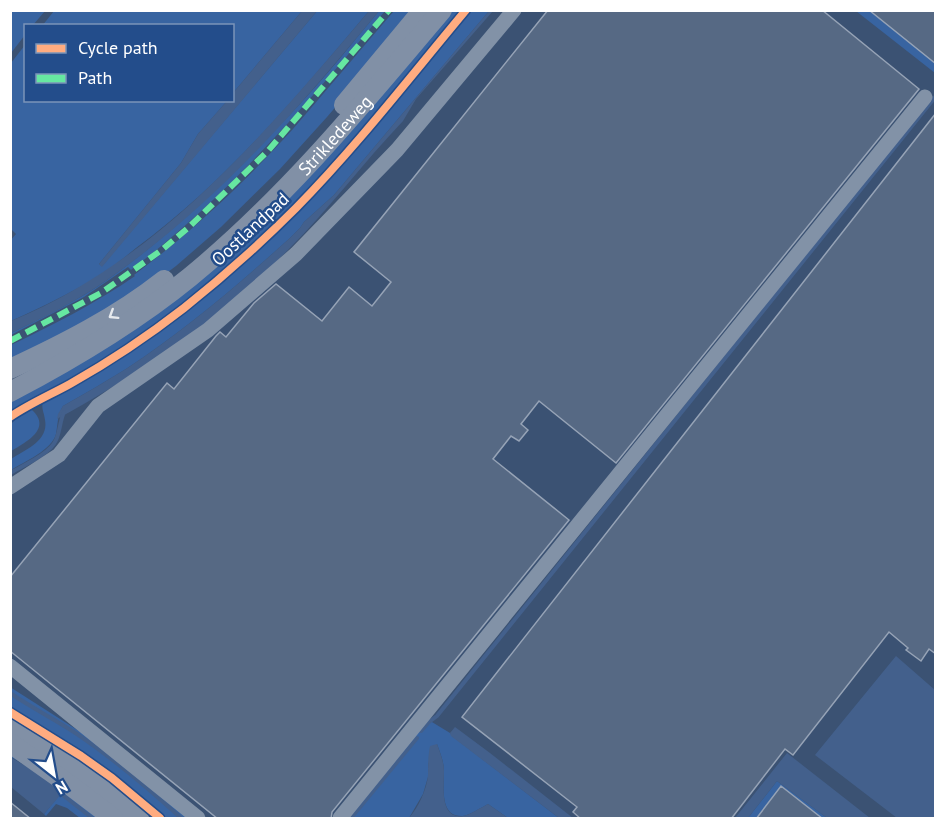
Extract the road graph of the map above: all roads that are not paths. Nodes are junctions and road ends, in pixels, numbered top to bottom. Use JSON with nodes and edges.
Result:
{"nodes":[{"id":1,"x":423,"y":10,"type":"edge"},
{"id":2,"x":442,"y":10,"type":"edge"},
{"id":3,"x":514,"y":10,"type":"edge"},
{"id":4,"x":925,"y":97,"type":"dead end"},
{"id":5,"x":10,"y":369,"type":"edge"},
{"id":6,"x":10,"y":392,"type":"edge"},
{"id":7,"x":10,"y":487,"type":"edge"},
{"id":8,"x":10,"y":666,"type":"edge"},
{"id":9,"x":10,"y":728,"type":"edge"},
{"id":10,"x":10,"y":743,"type":"edge"},
{"id":11,"x":113,"y":819,"type":"edge"},
{"id":12,"x":139,"y":819,"type":"edge"},
{"id":13,"x":198,"y":819,"type":"edge"},
{"id":14,"x":340,"y":819,"type":"edge"}],
"edges":[{"from":1,"to":5,"type":"main road","name":"Strikledeweg","one_way":true},
{"from":2,"to":6,"type":"main road","name":"Strikledeweg"},
{"from":3,"to":7,"type":"lane"},
{"from":4,"to":14,"type":"lane"},
{"from":8,"to":13,"type":"lane"},
{"from":9,"to":12,"type":"main road"},
{"from":10,"to":11,"type":"main road"}]}
